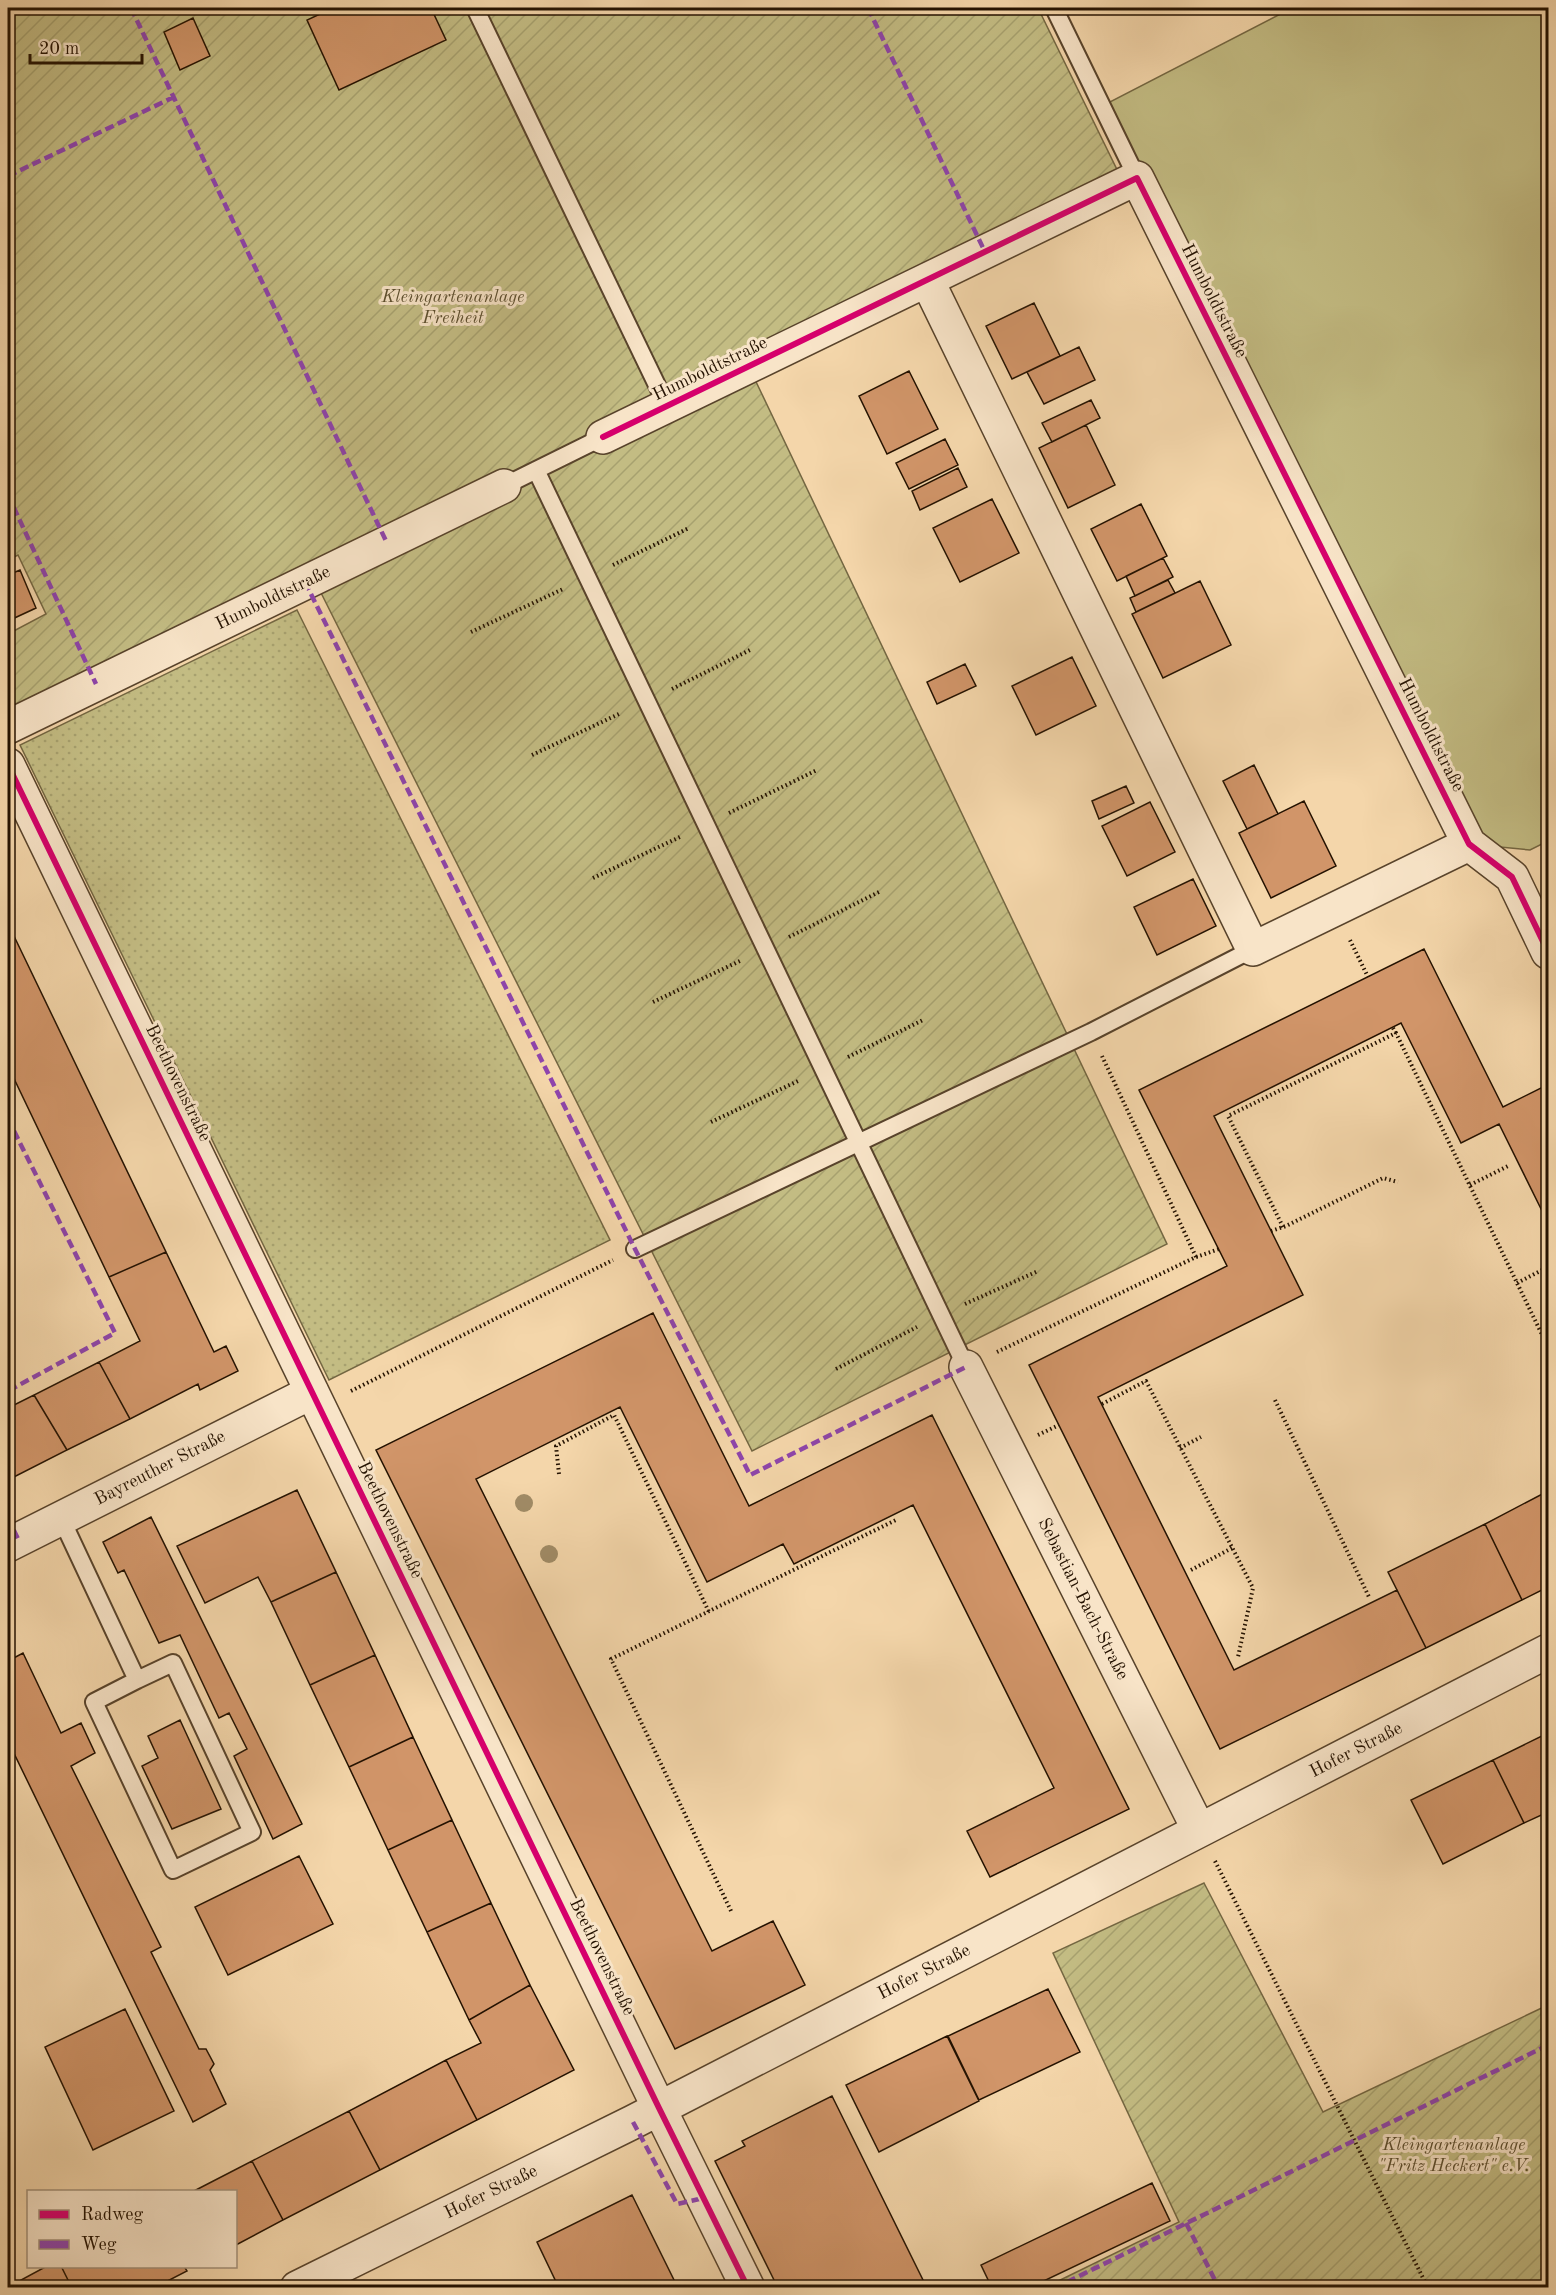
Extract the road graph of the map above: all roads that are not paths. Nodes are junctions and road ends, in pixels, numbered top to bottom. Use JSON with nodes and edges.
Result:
{"nodes":[{"id":1,"x":475,"y":8,"type":"edge"},
{"id":2,"x":1054,"y":8,"type":"edge"},
{"id":3,"x":1137,"y":178,"type":"junction"},
{"id":4,"x":927,"y":280,"type":"junction"},
{"id":5,"x":667,"y":406,"type":"junction"},
{"id":6,"x":603,"y":437,"type":"joint"},
{"id":7,"x":536,"y":470,"type":"junction"},
{"id":8,"x":504,"y":486,"type":"joint"},
{"id":9,"x":8,"y":727,"type":"edge"},
{"id":10,"x":8,"y":765,"type":"edge"},
{"id":11,"x":1469,"y":844,"type":"junction"},
{"id":12,"x":1253,"y":949,"type":"junction"},
{"id":13,"x":1548,"y":952,"type":"edge"},
{"id":14,"x":859,"y":1141,"type":"junction"},
{"id":15,"x":635,"y":1249,"type":"road end"},
{"id":16,"x":966,"y":1367,"type":"joint"},
{"id":17,"x":315,"y":1400,"type":"junction"},
{"id":18,"x":61,"y":1518,"type":"junction"},
{"id":19,"x":8,"y":1545,"type":"edge"},
{"id":20,"x":1548,"y":1651,"type":"edge"},
{"id":21,"x":137,"y":1680,"type":"junction"},
{"id":22,"x":1199,"y":1830,"type":"junction"},
{"id":23,"x":659,"y":2108,"type":"junction"},
{"id":24,"x":297,"y":2288,"type":"edge"},
{"id":25,"x":748,"y":2288,"type":"edge"}],
"edges":[{"from":1,"to":5,"type":"lane"},
{"from":2,"to":3,"type":"lane"},
{"from":3,"to":4,"type":"street","name":"Humboldtstraße"},
{"from":3,"to":11,"type":"street","name":"Humboldtstraße"},
{"from":4,"to":5,"type":"street","name":"Humboldtstraße"},
{"from":4,"to":12,"type":"street"},
{"from":5,"to":6,"type":"street","name":"Humboldtstraße"},
{"from":6,"to":7,"type":"lane","name":"Humboldtstraße"},
{"from":7,"to":8,"type":"lane","name":"Humboldtstraße"},
{"from":7,"to":14,"type":"lane"},
{"from":8,"to":9,"type":"street","name":"Humboldtstraße"},
{"from":10,"to":17,"type":"street","name":"Beethovenstraße"},
{"from":11,"to":12,"type":"street"},
{"from":11,"to":13,"type":"street","name":"Humboldtstraße"},
{"from":12,"to":14,"type":"lane"},
{"from":14,"to":15,"type":"lane"},
{"from":14,"to":16,"type":"lane"},
{"from":16,"to":22,"type":"street","name":"Sebastian-Bach-Straße"},
{"from":17,"to":18,"type":"street","name":"Bayreuther Straße"},
{"from":17,"to":23,"type":"street","name":"Beethovenstraße"},
{"from":18,"to":19,"type":"street","name":"Bayreuther Straße"},
{"from":18,"to":21,"type":"lane"},
{"from":20,"to":22,"type":"street","name":"Hofer Straße"},
{"from":21,"to":21,"type":"lane"},
{"from":22,"to":23,"type":"street","name":"Hofer Straße"},
{"from":23,"to":24,"type":"street","name":"Hofer Straße"},
{"from":23,"to":25,"type":"street","name":"Beethovenstraße"}]}
